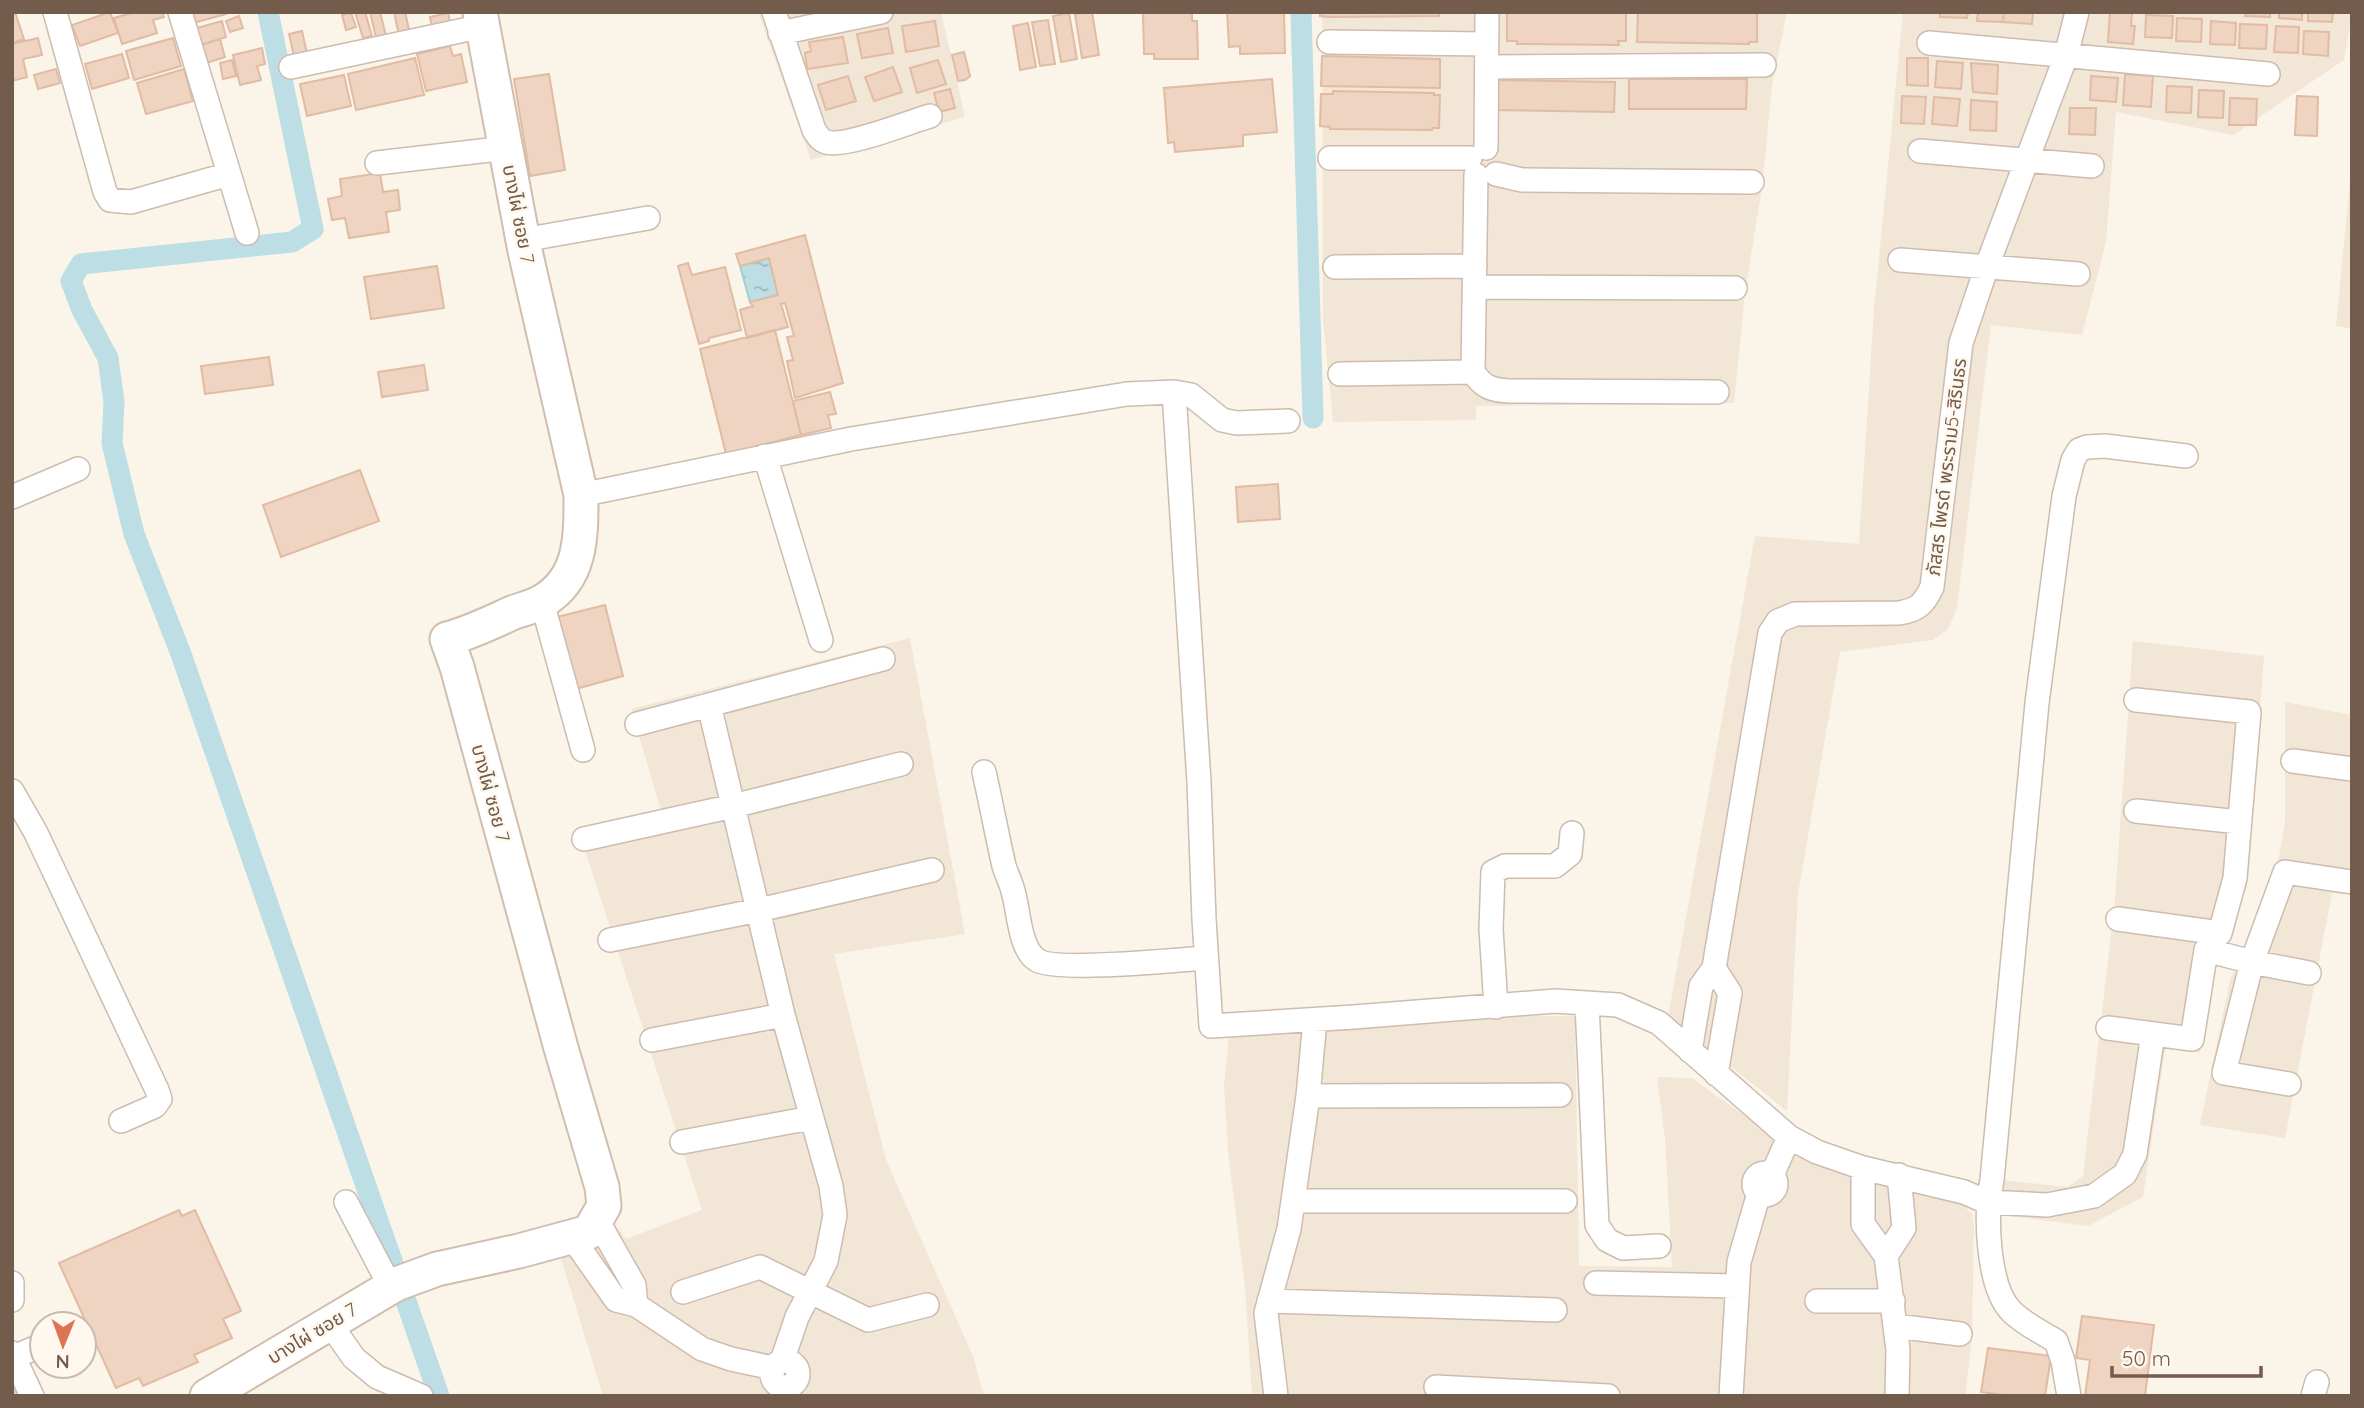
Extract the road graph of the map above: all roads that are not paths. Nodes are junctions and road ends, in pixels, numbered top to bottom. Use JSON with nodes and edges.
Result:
{"nodes":[{"id":1,"x":55,"y":12,"type":"edge"},
{"id":2,"x":180,"y":12,"type":"edge"},
{"id":3,"x":881,"y":12,"type":"edge"},
{"id":4,"x":1487,"y":12,"type":"edge"},
{"id":5,"x":2077,"y":12,"type":"edge"},
{"id":6,"x":481,"y":19,"type":"edge"},
{"id":7,"x":777,"y":23,"type":"edge"},
{"id":8,"x":1329,"y":42,"type":"dead end"},
{"id":9,"x":1929,"y":43,"type":"dead end"},
{"id":10,"x":1487,"y":55,"type":"junction"},
{"id":11,"x":2066,"y":56,"type":"junction"},
{"id":12,"x":1764,"y":65,"type":"dead end"},
{"id":13,"x":290,"y":67,"type":"dead end"},
{"id":14,"x":2268,"y":74,"type":"dead end"},
{"id":15,"x":930,"y":116,"type":"dead end"},
{"id":16,"x":507,"y":148,"type":"junction"},
{"id":17,"x":1920,"y":151,"type":"dead end"},
{"id":18,"x":1330,"y":159,"type":"dead end"},
{"id":19,"x":2027,"y":159,"type":"junction"},
{"id":20,"x":377,"y":163,"type":"dead end"},
{"id":21,"x":1482,"y":164,"type":"junction"},
{"id":22,"x":2092,"y":166,"type":"dead end"},
{"id":23,"x":229,"y":174,"type":"junction"},
{"id":24,"x":1752,"y":182,"type":"dead end"},
{"id":25,"x":648,"y":218,"type":"dead end"},
{"id":26,"x":247,"y":233,"type":"dead end"},
{"id":27,"x":523,"y":240,"type":"junction"},
{"id":28,"x":1900,"y":260,"type":"dead end"},
{"id":29,"x":1987,"y":266,"type":"junction"},
{"id":30,"x":1335,"y":267,"type":"dead end"},
{"id":31,"x":2078,"y":274,"type":"dead end"},
{"id":32,"x":1475,"y":277,"type":"junction"},
{"id":33,"x":1735,"y":288,"type":"dead end"},
{"id":34,"x":1473,"y":372,"type":"junction"},
{"id":35,"x":1340,"y":374,"type":"dead end"},
{"id":36,"x":1174,"y":392,"type":"junction"},
{"id":37,"x":1717,"y":392,"type":"dead end"},
{"id":38,"x":1288,"y":421,"type":"dead end"},
{"id":39,"x":765,"y":456,"type":"junction"},
{"id":40,"x":2186,"y":456,"type":"dead end"},
{"id":41,"x":78,"y":469,"type":"dead end"},
{"id":42,"x":581,"y":495,"type":"junction"},
{"id":43,"x":12,"y":497,"type":"edge"},
{"id":44,"x":542,"y":602,"type":"junction"},
{"id":45,"x":821,"y":640,"type":"dead end"},
{"id":46,"x":883,"y":659,"type":"dead end"},
{"id":47,"x":2136,"y":700,"type":"dead end"},
{"id":48,"x":709,"y":705,"type":"junction"},
{"id":49,"x":637,"y":724,"type":"dead end"},
{"id":50,"x":583,"y":750,"type":"dead end"},
{"id":51,"x":2293,"y":761,"type":"dead end"},
{"id":52,"x":901,"y":764,"type":"dead end"},
{"id":53,"x":2352,"y":769,"type":"edge"},
{"id":54,"x":984,"y":772,"type":"dead end"},
{"id":55,"x":12,"y":791,"type":"edge"},
{"id":56,"x":733,"y":806,"type":"junction"},
{"id":57,"x":2136,"y":811,"type":"dead end"},
{"id":58,"x":2239,"y":822,"type":"junction"},
{"id":59,"x":1573,"y":833,"type":"dead end"},
{"id":60,"x":584,"y":839,"type":"dead end"},
{"id":61,"x":932,"y":870,"type":"dead end"},
{"id":62,"x":2352,"y":882,"type":"edge"},
{"id":63,"x":759,"y":910,"type":"junction"},
{"id":64,"x":2118,"y":919,"type":"dead end"},
{"id":65,"x":610,"y":940,"type":"dead end"},
{"id":66,"x":2213,"y":942,"type":"junction"},
{"id":67,"x":1206,"y":958,"type":"junction"},
{"id":68,"x":2252,"y":962,"type":"junction"},
{"id":69,"x":1714,"y":968,"type":"junction"},
{"id":70,"x":2309,"y":973,"type":"dead end"},
{"id":71,"x":1587,"y":1003,"type":"junction"},
{"id":72,"x":1496,"y":1007,"type":"junction"},
{"id":73,"x":783,"y":1015,"type":"junction"},
{"id":74,"x":1315,"y":1020,"type":"junction"},
{"id":75,"x":2108,"y":1028,"type":"dead end"},
{"id":76,"x":2153,"y":1034,"type":"junction"},
{"id":77,"x":652,"y":1040,"type":"dead end"},
{"id":78,"x":1690,"y":1051,"type":"junction"},
{"id":79,"x":1716,"y":1074,"type":"junction"},
{"id":80,"x":2289,"y":1084,"type":"dead end"},
{"id":81,"x":1308,"y":1096,"type":"junction"},
{"id":82,"x":1560,"y":1096,"type":"dead end"},
{"id":83,"x":811,"y":1118,"type":"junction"},
{"id":84,"x":121,"y":1121,"type":"dead end"},
{"id":85,"x":1789,"y":1137,"type":"junction"},
{"id":86,"x":682,"y":1142,"type":"dead end"},
{"id":87,"x":1863,"y":1168,"type":"junction"},
{"id":88,"x":1899,"y":1175,"type":"junction"},
{"id":89,"x":1293,"y":1201,"type":"junction"},
{"id":90,"x":1565,"y":1201,"type":"dead end"},
{"id":91,"x":346,"y":1202,"type":"dead end"},
{"id":92,"x":1987,"y":1202,"type":"junction"},
{"id":93,"x":584,"y":1228,"type":"junction"},
{"id":94,"x":1659,"y":1247,"type":"dead end"},
{"id":95,"x":1886,"y":1256,"type":"junction"},
{"id":96,"x":12,"y":1283,"type":"edge"},
{"id":97,"x":399,"y":1283,"type":"junction"},
{"id":98,"x":1596,"y":1283,"type":"dead end"},
{"id":99,"x":1737,"y":1286,"type":"junction"},
{"id":100,"x":811,"y":1291,"type":"junction"},
{"id":101,"x":683,"y":1292,"type":"dead end"},
{"id":102,"x":12,"y":1300,"type":"edge"},
{"id":103,"x":1269,"y":1301,"type":"junction"},
{"id":104,"x":1817,"y":1301,"type":"dead end"},
{"id":105,"x":1893,"y":1301,"type":"junction"},
{"id":106,"x":927,"y":1305,"type":"dead end"},
{"id":107,"x":1555,"y":1310,"type":"dead end"},
{"id":108,"x":330,"y":1324,"type":"junction"},
{"id":109,"x":1896,"y":1326,"type":"junction"},
{"id":110,"x":1960,"y":1334,"type":"dead end"},
{"id":111,"x":13,"y":1355,"type":"edge"},
{"id":112,"x":778,"y":1364,"type":"junction"},
{"id":113,"x":1436,"y":1387,"type":"dead end"},
{"id":114,"x":786,"y":1392,"type":"edge"},
{"id":115,"x":1566,"y":1394,"type":"edge"},
{"id":116,"x":32,"y":1396,"type":"edge"},
{"id":117,"x":207,"y":1396,"type":"edge"},
{"id":118,"x":421,"y":1396,"type":"edge"},
{"id":119,"x":1276,"y":1396,"type":"edge"},
{"id":120,"x":1608,"y":1396,"type":"edge"},
{"id":121,"x":1731,"y":1396,"type":"edge"},
{"id":122,"x":1897,"y":1396,"type":"edge"},
{"id":123,"x":2069,"y":1396,"type":"edge"}],
"edges":[{"from":1,"to":23,"type":"street"},
{"from":2,"to":23,"type":"street"},
{"from":3,"to":7,"type":"street"},
{"from":4,"to":10,"type":"street"},
{"from":5,"to":11,"type":"street","name":"ภัสสร ไพรด์ พระราม5-สิรินธร"},
{"from":6,"to":13,"type":"street"},
{"from":6,"to":16,"type":"street","name":"บางไผ่ ซอย 7"},
{"from":7,"to":15,"type":"street"},
{"from":8,"to":10,"type":"street"},
{"from":9,"to":11,"type":"street"},
{"from":10,"to":12,"type":"street"},
{"from":10,"to":21,"type":"street"},
{"from":11,"to":14,"type":"street"},
{"from":11,"to":19,"type":"street","name":"ภัสสร ไพรด์ พระราม5-สิรินธร"},
{"from":16,"to":20,"type":"street"},
{"from":16,"to":27,"type":"street","name":"บางไผ่ ซอย 7"},
{"from":17,"to":19,"type":"street"},
{"from":18,"to":21,"type":"street"},
{"from":19,"to":22,"type":"street"},
{"from":19,"to":29,"type":"street","name":"ภัสสร ไพรด์ พระราม5-สิรินธร"},
{"from":21,"to":24,"type":"street"},
{"from":21,"to":32,"type":"street"},
{"from":23,"to":26,"type":"street"},
{"from":25,"to":27,"type":"street"},
{"from":27,"to":42,"type":"street","name":"บางไผ่ ซอย 7"},
{"from":28,"to":29,"type":"street"},
{"from":29,"to":31,"type":"street"},
{"from":29,"to":69,"type":"street","name":"ภัสสร ไพรด์ พระราม5-สิรินธร"},
{"from":30,"to":32,"type":"street"},
{"from":32,"to":33,"type":"street"},
{"from":32,"to":34,"type":"street"},
{"from":34,"to":35,"type":"street"},
{"from":34,"to":37,"type":"street"},
{"from":36,"to":38,"type":"street"},
{"from":36,"to":39,"type":"street"},
{"from":36,"to":67,"type":"street"},
{"from":39,"to":42,"type":"street"},
{"from":39,"to":45,"type":"street"},
{"from":40,"to":92,"type":"street"},
{"from":41,"to":43,"type":"street"},
{"from":42,"to":44,"type":"street","name":"บางไผ่ ซอย 7"},
{"from":44,"to":50,"type":"street"},
{"from":44,"to":93,"type":"street","name":"บางไผ่ ซอย 7"},
{"from":46,"to":48,"type":"street"},
{"from":47,"to":58,"type":"street"},
{"from":48,"to":49,"type":"street"},
{"from":48,"to":56,"type":"street"},
{"from":51,"to":53,"type":"street"},
{"from":52,"to":56,"type":"street"},
{"from":54,"to":67,"type":"street"},
{"from":55,"to":84,"type":"street"},
{"from":56,"to":60,"type":"street"},
{"from":56,"to":63,"type":"street"},
{"from":57,"to":58,"type":"street"},
{"from":58,"to":66,"type":"street"},
{"from":59,"to":72,"type":"street"},
{"from":61,"to":63,"type":"street"},
{"from":62,"to":68,"type":"street"},
{"from":63,"to":65,"type":"street"},
{"from":63,"to":73,"type":"street"},
{"from":64,"to":66,"type":"street"},
{"from":66,"to":68,"type":"street"},
{"from":66,"to":76,"type":"street"},
{"from":67,"to":74,"type":"street"},
{"from":68,"to":70,"type":"street"},
{"from":68,"to":80,"type":"street"},
{"from":69,"to":78,"type":"street"},
{"from":69,"to":79,"type":"street"},
{"from":71,"to":72,"type":"street"},
{"from":71,"to":78,"type":"street"},
{"from":71,"to":94,"type":"street"},
{"from":72,"to":74,"type":"street"},
{"from":73,"to":77,"type":"street"},
{"from":73,"to":83,"type":"street"},
{"from":74,"to":81,"type":"street"},
{"from":75,"to":76,"type":"street"},
{"from":76,"to":92,"type":"street"},
{"from":78,"to":79,"type":"street"},
{"from":79,"to":85,"type":"street"},
{"from":81,"to":82,"type":"street"},
{"from":81,"to":89,"type":"street"},
{"from":83,"to":86,"type":"street"},
{"from":83,"to":100,"type":"street"},
{"from":85,"to":87,"type":"street"},
{"from":85,"to":99,"type":"street"},
{"from":87,"to":88,"type":"street"},
{"from":87,"to":95,"type":"street"},
{"from":88,"to":92,"type":"street"},
{"from":88,"to":95,"type":"street"},
{"from":89,"to":90,"type":"street"},
{"from":89,"to":103,"type":"street"},
{"from":91,"to":97,"type":"street"},
{"from":92,"to":123,"type":"street"},
{"from":93,"to":97,"type":"street","name":"บางไผ่ ซอย 7"},
{"from":93,"to":112,"type":"street"},
{"from":95,"to":105,"type":"street"},
{"from":96,"to":102,"type":"street"},
{"from":97,"to":108,"type":"street","name":"บางไผ่ ซอย 7"},
{"from":98,"to":99,"type":"street"},
{"from":99,"to":121,"type":"street"},
{"from":100,"to":101,"type":"street"},
{"from":100,"to":106,"type":"street"},
{"from":100,"to":112,"type":"street"},
{"from":103,"to":107,"type":"street"},
{"from":103,"to":119,"type":"street"},
{"from":104,"to":105,"type":"street"},
{"from":105,"to":109,"type":"street"},
{"from":108,"to":117,"type":"street","name":"บางไผ่ ซอย 7"},
{"from":108,"to":118,"type":"street"},
{"from":109,"to":110,"type":"street"},
{"from":109,"to":122,"type":"street"},
{"from":111,"to":116,"type":"street"},
{"from":112,"to":114,"type":"street"},
{"from":113,"to":115,"type":"street"},
{"from":115,"to":120,"type":"street"}]}
